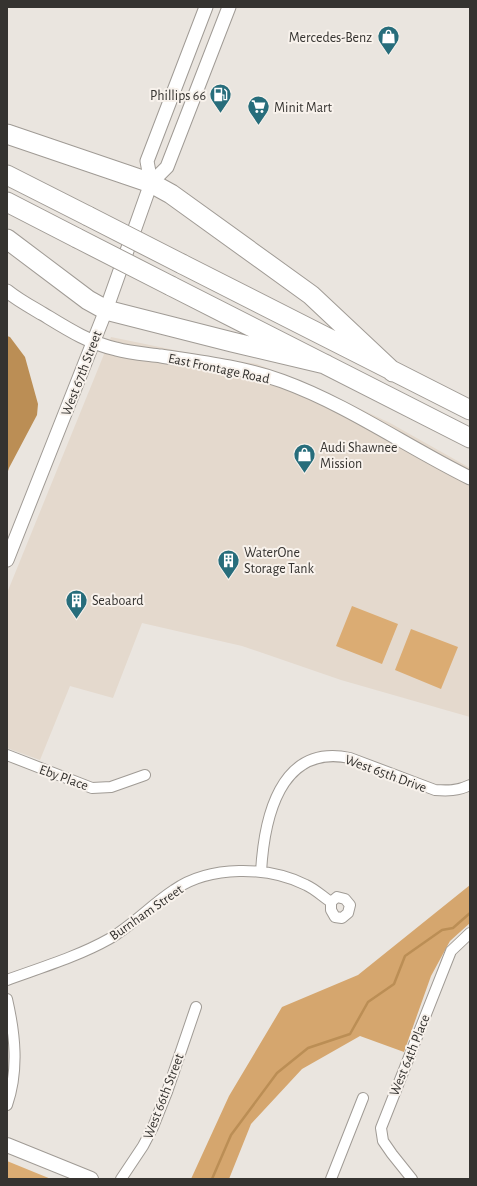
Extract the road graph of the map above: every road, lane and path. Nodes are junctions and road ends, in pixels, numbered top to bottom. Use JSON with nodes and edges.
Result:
{"nodes":[{"id":1,"x":206,"y":7,"type":"edge"},
{"id":2,"x":229,"y":7,"type":"edge"},
{"id":3,"x":180,"y":73,"type":"junction"},
{"id":4,"x":200,"y":81,"type":"junction"},
{"id":5,"x":7,"y":134,"type":"edge"},
{"id":6,"x":7,"y":175,"type":"edge"},
{"id":7,"x":151,"y":183,"type":"junction"},
{"id":8,"x":7,"y":202,"type":"edge"},
{"id":9,"x":7,"y":239,"type":"edge"},
{"id":10,"x":7,"y":291,"type":"edge"},
{"id":11,"x":106,"y":310,"type":"junction"},
{"id":12,"x":93,"y":342,"type":"junction"},
{"id":13,"x":325,"y":364,"type":"junction"},
{"id":14,"x":393,"y":372,"type":"junction"},
{"id":15,"x":470,"y":410,"type":"edge"},
{"id":16,"x":470,"y":438,"type":"edge"},
{"id":17,"x":470,"y":478,"type":"edge"},
{"id":18,"x":7,"y":560,"type":"edge"},
{"id":19,"x":7,"y":755,"type":"edge"},
{"id":20,"x":145,"y":775,"type":"dead end"},
{"id":21,"x":470,"y":785,"type":"edge"},
{"id":22,"x":261,"y":872,"type":"junction"},
{"id":23,"x":331,"y":902,"type":"dead end"},
{"id":24,"x":470,"y":933,"type":"edge"},
{"id":25,"x":7,"y":980,"type":"edge"},
{"id":26,"x":7,"y":999,"type":"edge"},
{"id":27,"x":196,"y":1007,"type":"dead end"},
{"id":28,"x":363,"y":1098,"type":"dead end"},
{"id":29,"x":7,"y":1105,"type":"edge"},
{"id":30,"x":7,"y":1145,"type":"edge"},
{"id":31,"x":91,"y":1179,"type":"edge"},
{"id":32,"x":121,"y":1179,"type":"edge"},
{"id":33,"x":331,"y":1179,"type":"edge"},
{"id":34,"x":412,"y":1179,"type":"edge"}],
"edges":[{"from":1,"to":3,"type":"street","name":"West 67th Street"},
{"from":2,"to":4,"type":"street","name":"West 67th Street"},
{"from":3,"to":4,"type":"street"},
{"from":3,"to":7,"type":"street","name":"West 67th Street"},
{"from":4,"to":7,"type":"street","name":"West 67th Street"},
{"from":5,"to":7,"type":"highway"},
{"from":6,"to":14,"type":"highway","bridge":true},
{"from":7,"to":11,"type":"street","name":"West 67th Street"},
{"from":7,"to":14,"type":"highway"},
{"from":8,"to":13,"type":"highway","bridge":true},
{"from":9,"to":11,"type":"highway"},
{"from":10,"to":12,"type":"street","name":"East Frontage Road"},
{"from":11,"to":12,"type":"street","name":"West 67th Street"},
{"from":11,"to":13,"type":"highway"},
{"from":12,"to":17,"type":"street","name":"East Frontage Road"},
{"from":12,"to":18,"type":"street","name":"West 67th Street"},
{"from":13,"to":16,"type":"highway"},
{"from":14,"to":15,"type":"highway"},
{"from":19,"to":20,"type":"street","name":"Eby Place"},
{"from":21,"to":22,"type":"street","name":"West 65th Drive"},
{"from":22,"to":23,"type":"street","name":"Burnham Street"},
{"from":22,"to":25,"type":"street","name":"Burnham Street"},
{"from":24,"to":34,"type":"street","name":"West 64th Place"},
{"from":26,"to":29,"type":"street"},
{"from":27,"to":32,"type":"street","name":"West 66th Street"},
{"from":28,"to":33,"type":"street"},
{"from":30,"to":31,"type":"main road"}]}
